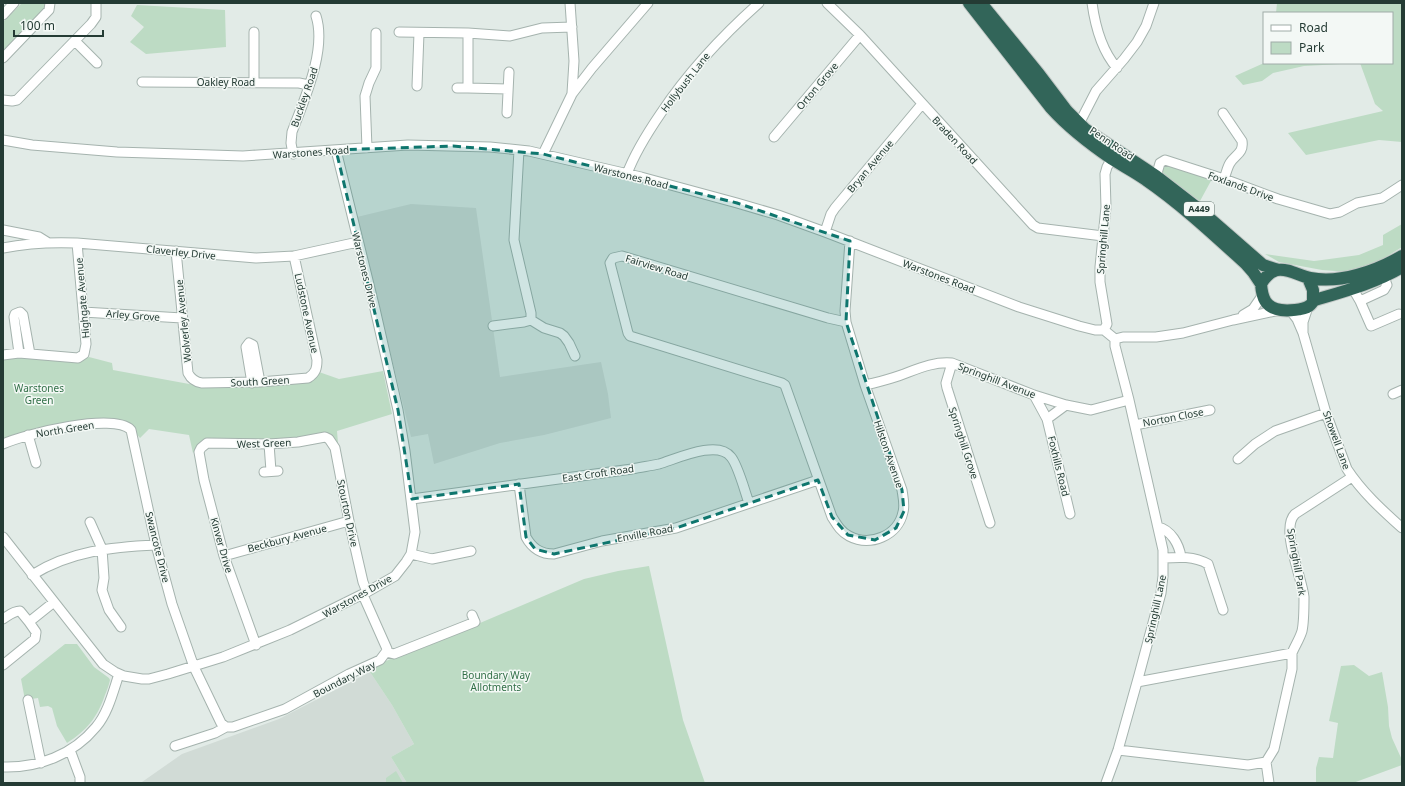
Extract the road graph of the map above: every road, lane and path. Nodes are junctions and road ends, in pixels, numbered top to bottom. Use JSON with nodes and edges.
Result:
{"nodes":[{"id":1,"x":14,"y":3,"type":"edge"},
{"id":2,"x":50,"y":3,"type":"edge"},
{"id":3,"x":96,"y":3,"type":"edge"},
{"id":4,"x":570,"y":3,"type":"edge"},
{"id":5,"x":648,"y":3,"type":"edge"},
{"id":6,"x":759,"y":3,"type":"edge"},
{"id":7,"x":827,"y":3,"type":"edge"},
{"id":8,"x":969,"y":3,"type":"edge"},
{"id":9,"x":982,"y":3,"type":"edge"},
{"id":10,"x":1092,"y":3,"type":"edge"},
{"id":11,"x":1154,"y":3,"type":"edge"},
{"id":12,"x":3,"y":15,"type":"edge"},
{"id":13,"x":316,"y":16,"type":"dead end"},
{"id":14,"x":572,"y":27,"type":"junction"},
{"id":15,"x":254,"y":32,"type":"dead end"},
{"id":16,"x":399,"y":32,"type":"dead end"},
{"id":17,"x":376,"y":33,"type":"dead end"},
{"id":18,"x":418,"y":33,"type":"junction"},
{"id":19,"x":468,"y":33,"type":"junction"},
{"id":20,"x":860,"y":36,"type":"junction"},
{"id":21,"x":75,"y":41,"type":"junction"},
{"id":22,"x":3,"y":58,"type":"edge"},
{"id":23,"x":574,"y":61,"type":"junction"},
{"id":24,"x":97,"y":63,"type":"dead end"},
{"id":25,"x":592,"y":68,"type":"junction"},
{"id":26,"x":1117,"y":68,"type":"junction"},
{"id":27,"x":509,"y":72,"type":"dead end"},
{"id":28,"x":142,"y":82,"type":"dead end"},
{"id":29,"x":254,"y":82,"type":"junction"},
{"id":30,"x":309,"y":85,"type":"junction"},
{"id":31,"x":417,"y":86,"type":"dead end"},
{"id":32,"x":458,"y":88,"type":"dead end"},
{"id":33,"x":468,"y":88,"type":"junction"},
{"id":34,"x":508,"y":89,"type":"junction"},
{"id":35,"x":572,"y":94,"type":"junction"},
{"id":36,"x":3,"y":100,"type":"edge"},
{"id":37,"x":922,"y":104,"type":"junction"},
{"id":38,"x":507,"y":113,"type":"dead end"},
{"id":39,"x":1223,"y":113,"type":"dead end"},
{"id":40,"x":1079,"y":124,"type":"junction"},
{"id":41,"x":774,"y":137,"type":"dead end"},
{"id":42,"x":3,"y":140,"type":"edge"},
{"id":43,"x":367,"y":148,"type":"junction"},
{"id":44,"x":336,"y":150,"type":"junction"},
{"id":45,"x":519,"y":150,"type":"junction"},
{"id":46,"x":293,"y":154,"type":"junction"},
{"id":47,"x":543,"y":154,"type":"junction"},
{"id":48,"x":1114,"y":154,"type":"junction"},
{"id":49,"x":627,"y":174,"type":"junction"},
{"id":50,"x":1224,"y":179,"type":"junction"},
{"id":51,"x":1155,"y":181,"type":"junction"},
{"id":52,"x":1402,"y":185,"type":"edge"},
{"id":53,"x":3,"y":230,"type":"edge"},
{"id":54,"x":825,"y":232,"type":"junction"},
{"id":55,"x":1103,"y":236,"type":"junction"},
{"id":56,"x":850,"y":241,"type":"junction"},
{"id":57,"x":48,"y":242,"type":"junction"},
{"id":58,"x":358,"y":242,"type":"junction"},
{"id":59,"x":77,"y":243,"type":"junction"},
{"id":60,"x":3,"y":248,"type":"edge"},
{"id":61,"x":176,"y":251,"type":"junction"},
{"id":62,"x":294,"y":256,"type":"junction"},
{"id":63,"x":1402,"y":256,"type":"edge"},
{"id":64,"x":1402,"y":267,"type":"edge"},
{"id":65,"x":1278,"y":270,"type":"junction"},
{"id":66,"x":1384,"y":277,"type":"junction"},
{"id":67,"x":1308,"y":278,"type":"junction"},
{"id":68,"x":1261,"y":284,"type":"junction"},
{"id":69,"x":1353,"y":289,"type":"junction"},
{"id":70,"x":1262,"y":296,"type":"junction"},
{"id":71,"x":1360,"y":301,"type":"junction"},
{"id":72,"x":1310,"y":304,"type":"junction"},
{"id":73,"x":1285,"y":310,"type":"junction"},
{"id":74,"x":83,"y":312,"type":"junction"},
{"id":75,"x":1399,"y":314,"type":"dead end"},
{"id":76,"x":182,"y":318,"type":"junction"},
{"id":77,"x":531,"y":320,"type":"junction"},
{"id":78,"x":1233,"y":320,"type":"junction"},
{"id":79,"x":846,"y":322,"type":"junction"},
{"id":80,"x":493,"y":326,"type":"dead end"},
{"id":81,"x":1104,"y":330,"type":"junction"},
{"id":82,"x":1303,"y":333,"type":"junction"},
{"id":83,"x":1115,"y":339,"type":"junction"},
{"id":84,"x":19,"y":353,"type":"junction"},
{"id":85,"x":30,"y":354,"type":"junction"},
{"id":86,"x":3,"y":355,"type":"edge"},
{"id":87,"x":575,"y":356,"type":"dead end"},
{"id":88,"x":952,"y":363,"type":"junction"},
{"id":89,"x":316,"y":371,"type":"joint"},
{"id":90,"x":202,"y":383,"type":"joint"},
{"id":91,"x":865,"y":385,"type":"junction"},
{"id":92,"x":787,"y":388,"type":"joint"},
{"id":93,"x":1034,"y":395,"type":"junction"},
{"id":94,"x":1129,"y":400,"type":"junction"},
{"id":95,"x":1066,"y":405,"type":"junction"},
{"id":96,"x":1210,"y":410,"type":"dead end"},
{"id":97,"x":1326,"y":413,"type":"junction"},
{"id":98,"x":1047,"y":419,"type":"junction"},
{"id":99,"x":1135,"y":425,"type":"junction"},
{"id":100,"x":128,"y":427,"type":"joint"},
{"id":101,"x":28,"y":435,"type":"junction"},
{"id":102,"x":325,"y":437,"type":"joint"},
{"id":103,"x":3,"y":444,"type":"edge"},
{"id":104,"x":269,"y":444,"type":"junction"},
{"id":105,"x":204,"y":445,"type":"joint"},
{"id":106,"x":1238,"y":455,"type":"dead end"},
{"id":107,"x":36,"y":463,"type":"dead end"},
{"id":108,"x":271,"y":472,"type":"dead end"},
{"id":109,"x":1352,"y":477,"type":"junction"},
{"id":110,"x":818,"y":480,"type":"junction"},
{"id":111,"x":519,"y":484,"type":"junction"},
{"id":112,"x":412,"y":499,"type":"junction"},
{"id":113,"x":749,"y":503,"type":"junction"},
{"id":114,"x":1070,"y":514,"type":"dead end"},
{"id":115,"x":350,"y":521,"type":"junction"},
{"id":116,"x":90,"y":522,"type":"dead end"},
{"id":117,"x":990,"y":523,"type":"dead end"},
{"id":118,"x":1158,"y":527,"type":"junction"},
{"id":119,"x":1402,"y":528,"type":"edge"},
{"id":120,"x":3,"y":537,"type":"edge"},
{"id":121,"x":156,"y":545,"type":"junction"},
{"id":122,"x":102,"y":549,"type":"junction"},
{"id":123,"x":470,"y":551,"type":"dead end"},
{"id":124,"x":411,"y":554,"type":"junction"},
{"id":125,"x":224,"y":556,"type":"junction"},
{"id":126,"x":1181,"y":557,"type":"junction"},
{"id":127,"x":1164,"y":558,"type":"junction"},
{"id":128,"x":32,"y":575,"type":"junction"},
{"id":129,"x":365,"y":594,"type":"junction"},
{"id":130,"x":54,"y":602,"type":"junction"},
{"id":131,"x":1223,"y":610,"type":"dead end"},
{"id":132,"x":472,"y":615,"type":"dead end"},
{"id":133,"x":3,"y":619,"type":"edge"},
{"id":134,"x":29,"y":622,"type":"junction"},
{"id":135,"x":121,"y":627,"type":"dead end"},
{"id":136,"x":256,"y":644,"type":"junction"},
{"id":137,"x":386,"y":652,"type":"junction"},
{"id":138,"x":1292,"y":653,"type":"junction"},
{"id":139,"x":5,"y":660,"type":"edge"},
{"id":140,"x":194,"y":667,"type":"junction"},
{"id":141,"x":119,"y":674,"type":"junction"},
{"id":142,"x":1137,"y":682,"type":"junction"},
{"id":143,"x":28,"y":700,"type":"dead end"},
{"id":144,"x":226,"y":727,"type":"junction"},
{"id":145,"x":175,"y":746,"type":"dead end"},
{"id":146,"x":70,"y":750,"type":"junction"},
{"id":147,"x":1118,"y":750,"type":"junction"},
{"id":148,"x":1266,"y":762,"type":"junction"},
{"id":149,"x":40,"y":763,"type":"junction"},
{"id":150,"x":3,"y":767,"type":"edge"},
{"id":151,"x":80,"y":783,"type":"edge"},
{"id":152,"x":1106,"y":783,"type":"edge"},
{"id":153,"x":1269,"y":783,"type":"edge"}],
"edges":[{"from":1,"to":12,"type":"street"},
{"from":2,"to":22,"type":"street"},
{"from":3,"to":21,"type":"street"},
{"from":4,"to":14,"type":"street"},
{"from":5,"to":25,"type":"street"},
{"from":6,"to":49,"type":"street","name":"Hollybush Lane"},
{"from":7,"to":20,"type":"street","name":"Braden Road"},
{"from":8,"to":48,"type":"highway","name":"Penn Road","number":"A449"},
{"from":9,"to":40,"type":"highway","name":"Penn Road","number":"A449"},
{"from":10,"to":26,"type":"street"},
{"from":11,"to":26,"type":"street"},
{"from":13,"to":30,"type":"street","name":"Buckley Road"},
{"from":14,"to":19,"type":"street"},
{"from":14,"to":23,"type":"street"},
{"from":15,"to":29,"type":"street"},
{"from":16,"to":18,"type":"street"},
{"from":17,"to":43,"type":"street"},
{"from":18,"to":19,"type":"street"},
{"from":18,"to":31,"type":"street"},
{"from":19,"to":33,"type":"street"},
{"from":20,"to":37,"type":"street","name":"Braden Road"},
{"from":20,"to":41,"type":"street","name":"Orton Grove"},
{"from":21,"to":24,"type":"street"},
{"from":21,"to":36,"type":"street"},
{"from":23,"to":25,"type":"street"},
{"from":23,"to":35,"type":"street"},
{"from":25,"to":35,"type":"street"},
{"from":26,"to":40,"type":"street"},
{"from":27,"to":34,"type":"street"},
{"from":28,"to":29,"type":"street","name":"Oakley Road"},
{"from":29,"to":30,"type":"street","name":"Oakley Road"},
{"from":30,"to":46,"type":"street","name":"Buckley Road"},
{"from":32,"to":33,"type":"street"},
{"from":33,"to":34,"type":"street"},
{"from":34,"to":38,"type":"street"},
{"from":35,"to":47,"type":"street"},
{"from":37,"to":54,"type":"street","name":"Bryan Avenue"},
{"from":37,"to":55,"type":"street","name":"Braden Road"},
{"from":39,"to":50,"type":"street"},
{"from":40,"to":48,"type":"highway","name":"Penn Road","number":"A449"},
{"from":42,"to":46,"type":"street","name":"Warstones Road"},
{"from":43,"to":44,"type":"street","name":"Warstones Road"},
{"from":43,"to":45,"type":"street","name":"Warstones Road"},
{"from":44,"to":46,"type":"street","name":"Warstones Road"},
{"from":44,"to":58,"type":"street","name":"Warstones Drive"},
{"from":45,"to":47,"type":"street","name":"Warstones Road"},
{"from":45,"to":77,"type":"street"},
{"from":47,"to":49,"type":"street","name":"Warstones Road"},
{"from":48,"to":51,"type":"highway","name":"Penn Road","number":"A449"},
{"from":48,"to":55,"type":"street","name":"Springhill Lane"},
{"from":49,"to":54,"type":"street","name":"Warstones Road"},
{"from":50,"to":51,"type":"street","name":"Foxlands Drive"},
{"from":50,"to":52,"type":"street","name":"Foxlands Drive"},
{"from":51,"to":65,"type":"highway","name":"Penn Road","number":"A449"},
{"from":51,"to":68,"type":"highway","name":"Penn Road","number":"A449"},
{"from":53,"to":57,"type":"street"},
{"from":54,"to":56,"type":"street","name":"Warstones Road"},
{"from":55,"to":81,"type":"street","name":"Springhill Lane"},
{"from":56,"to":79,"type":"street","name":"Hilston Avenue"},
{"from":56,"to":81,"type":"street","name":"Warstones Road"},
{"from":57,"to":59,"type":"street","name":"Claverley Drive"},
{"from":57,"to":60,"type":"street","name":"Claverley Drive"},
{"from":58,"to":62,"type":"street","name":"Claverley Drive"},
{"from":58,"to":112,"type":"street","name":"Warstones Drive"},
{"from":59,"to":61,"type":"street","name":"Claverley Drive"},
{"from":59,"to":74,"type":"street","name":"Highgate Avenue"},
{"from":61,"to":62,"type":"street","name":"Claverley Drive"},
{"from":61,"to":76,"type":"street","name":"Wolverley Avenue"},
{"from":62,"to":89,"type":"street","name":"Ludstone Avenue"},
{"from":63,"to":67,"type":"highway"},
{"from":64,"to":66,"type":"highway"},
{"from":65,"to":67,"type":"highway"},
{"from":65,"to":68,"type":"highway"},
{"from":66,"to":69,"type":"highway"},
{"from":66,"to":71,"type":"street"},
{"from":67,"to":72,"type":"highway"},
{"from":68,"to":70,"type":"highway"},
{"from":69,"to":71,"type":"street"},
{"from":69,"to":72,"type":"highway"},
{"from":70,"to":73,"type":"highway"},
{"from":70,"to":78,"type":"street"},
{"from":71,"to":75,"type":"street"},
{"from":72,"to":73,"type":"highway"},
{"from":72,"to":82,"type":"street","name":"Showell Lane"},
{"from":73,"to":78,"type":"street"},
{"from":73,"to":82,"type":"street","name":"Showell Lane"},
{"from":74,"to":76,"type":"street","name":"Arley Grove"},
{"from":74,"to":85,"type":"street","name":"Highgate Avenue"},
{"from":76,"to":90,"type":"street","name":"Wolverley Avenue"},
{"from":77,"to":80,"type":"street"},
{"from":77,"to":87,"type":"street"},
{"from":78,"to":83,"type":"street"},
{"from":79,"to":91,"type":"street","name":"Hilston Avenue"},
{"from":79,"to":92,"type":"street","name":"Fairview Road"},
{"from":81,"to":83,"type":"street"},
{"from":82,"to":97,"type":"street","name":"Showell Lane"},
{"from":83,"to":94,"type":"street","name":"Springhill Lane"},
{"from":84,"to":85,"type":"street"},
{"from":84,"to":85,"type":"street"},
{"from":84,"to":86,"type":"street"},
{"from":88,"to":91,"type":"street","name":"Springhill Avenue"},
{"from":88,"to":93,"type":"street","name":"Springhill Avenue"},
{"from":88,"to":117,"type":"street","name":"Springhill Grove"},
{"from":89,"to":90,"type":"street","name":"South Green"},
{"from":91,"to":110,"type":"street","name":"Hilston Avenue"},
{"from":92,"to":110,"type":"street","name":"Hilston Avenue"},
{"from":93,"to":95,"type":"street","name":"Springhill Avenue"},
{"from":93,"to":98,"type":"street","name":"Foxhills Road"},
{"from":94,"to":95,"type":"street","name":"Springhill Avenue"},
{"from":94,"to":99,"type":"street","name":"Springhill Lane"},
{"from":95,"to":98,"type":"street"},
{"from":96,"to":99,"type":"street","name":"Norton Close"},
{"from":97,"to":106,"type":"street"},
{"from":97,"to":109,"type":"street","name":"Showell Lane"},
{"from":98,"to":114,"type":"street","name":"Foxhills Road"},
{"from":99,"to":118,"type":"street","name":"Springhill Lane"},
{"from":100,"to":101,"type":"street","name":"North Green"},
{"from":100,"to":121,"type":"street","name":"Swancote Drive"},
{"from":101,"to":103,"type":"street","name":"North Green"},
{"from":101,"to":107,"type":"street"},
{"from":102,"to":104,"type":"street","name":"West Green"},
{"from":102,"to":115,"type":"street","name":"Stourton Drive"},
{"from":104,"to":105,"type":"street","name":"West Green"},
{"from":104,"to":108,"type":"street"},
{"from":105,"to":125,"type":"street","name":"Kinver Drive"},
{"from":109,"to":119,"type":"street","name":"Showell Lane"},
{"from":109,"to":138,"type":"street","name":"Springhill Park"},
{"from":110,"to":113,"type":"street","name":"Enville Road"},
{"from":111,"to":112,"type":"street","name":"East Croft Road"},
{"from":111,"to":113,"type":"street","name":"East Croft Road"},
{"from":111,"to":113,"type":"street","name":"Enville Road"},
{"from":112,"to":124,"type":"street","name":"Warstones Drive"},
{"from":115,"to":125,"type":"street","name":"Beckbury Avenue"},
{"from":115,"to":129,"type":"street","name":"Stourton Drive"},
{"from":116,"to":122,"type":"street"},
{"from":118,"to":126,"type":"street"},
{"from":118,"to":127,"type":"street","name":"Springhill Lane"},
{"from":120,"to":128,"type":"street","name":"Warstones Drive"},
{"from":121,"to":122,"type":"street"},
{"from":121,"to":140,"type":"street","name":"Swancote Drive"},
{"from":122,"to":128,"type":"street"},
{"from":122,"to":135,"type":"street"},
{"from":123,"to":124,"type":"street"},
{"from":124,"to":129,"type":"street","name":"Warstones Drive"},
{"from":125,"to":136,"type":"street","name":"Kinver Drive"},
{"from":126,"to":127,"type":"street"},
{"from":126,"to":131,"type":"street"},
{"from":127,"to":142,"type":"street","name":"Springhill Lane"},
{"from":128,"to":130,"type":"street","name":"Warstones Drive"},
{"from":129,"to":136,"type":"street","name":"Warstones Drive"},
{"from":129,"to":137,"type":"street","name":"Stourton Drive"},
{"from":130,"to":134,"type":"street"},
{"from":130,"to":141,"type":"street","name":"Warstones Drive"},
{"from":132,"to":137,"type":"street"},
{"from":133,"to":134,"type":"street"},
{"from":134,"to":139,"type":"street"},
{"from":136,"to":140,"type":"street","name":"Warstones Drive"},
{"from":137,"to":144,"type":"street","name":"Boundary Way"},
{"from":138,"to":142,"type":"street"},
{"from":138,"to":148,"type":"street","name":"Springhill Park"},
{"from":140,"to":141,"type":"street","name":"Warstones Drive"},
{"from":140,"to":144,"type":"street","name":"Swancote Drive"},
{"from":141,"to":146,"type":"street"},
{"from":142,"to":147,"type":"street","name":"Springhill Lane"},
{"from":143,"to":149,"type":"street"},
{"from":144,"to":145,"type":"street","name":"Boundary Way"},
{"from":146,"to":149,"type":"street"},
{"from":146,"to":151,"type":"street"},
{"from":147,"to":148,"type":"street"},
{"from":147,"to":152,"type":"street","name":"Springhill Lane"},
{"from":148,"to":153,"type":"street"},
{"from":149,"to":150,"type":"street"}]}
